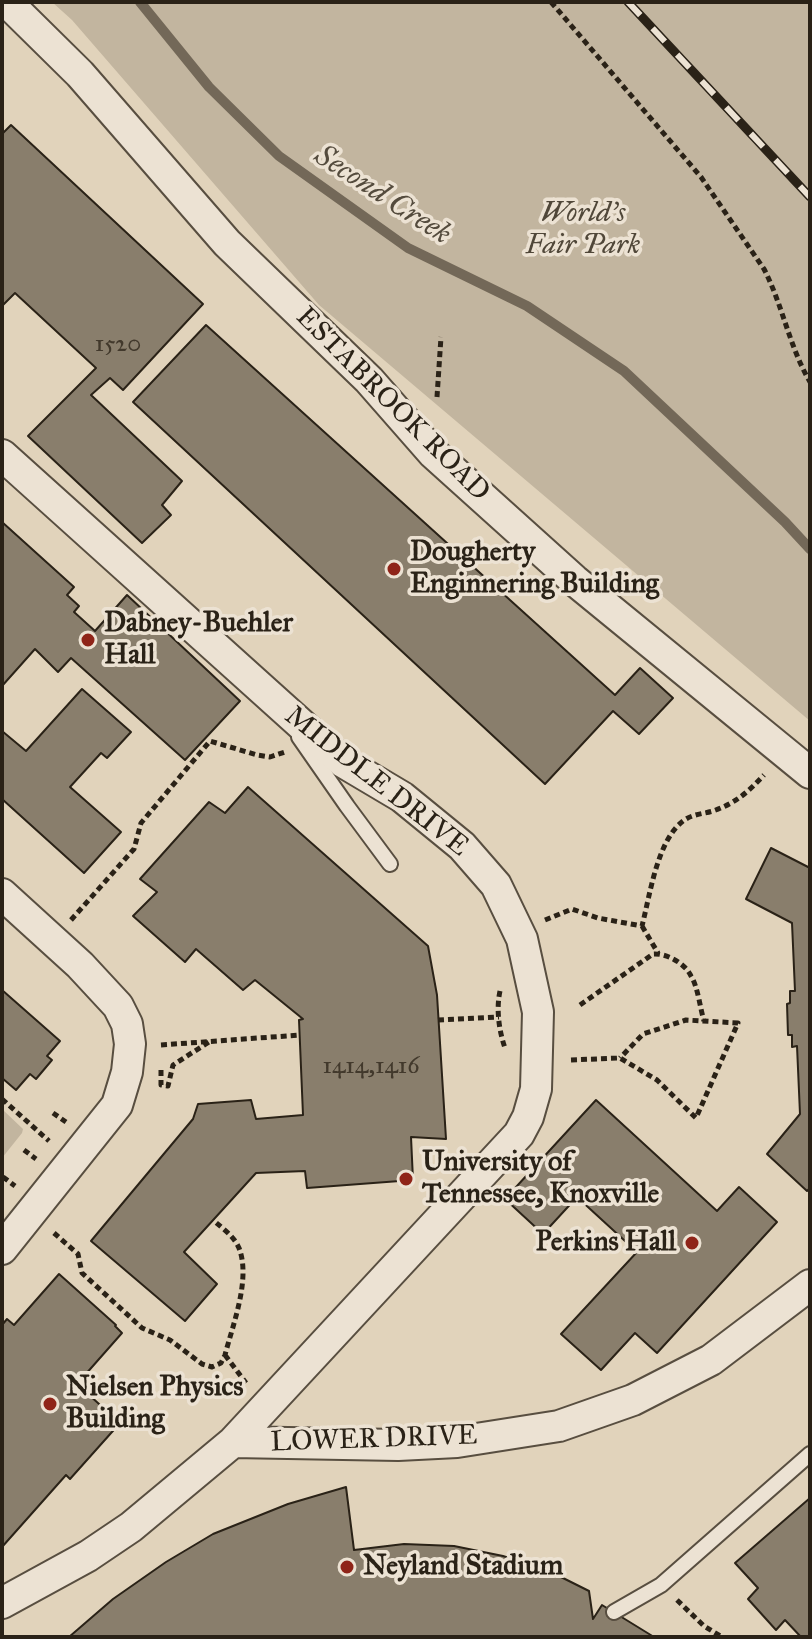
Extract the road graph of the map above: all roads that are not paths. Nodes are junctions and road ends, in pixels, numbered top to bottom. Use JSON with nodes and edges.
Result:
{"nodes":[{"id":1,"x":7,"y":2,"type":"edge"},
{"id":2,"x":2,"y":455,"type":"edge"},
{"id":3,"x":274,"y":700,"type":"junction"},
{"id":4,"x":810,"y":773,"type":"edge"},
{"id":5,"x":390,"y":864,"type":"dead end"},
{"id":6,"x":2,"y":894,"type":"edge"},
{"id":7,"x":2,"y":1249,"type":"edge"},
{"id":8,"x":810,"y":1285,"type":"edge"},
{"id":9,"x":233,"y":1442,"type":"junction"},
{"id":10,"x":810,"y":1454,"type":"edge"},
{"id":11,"x":2,"y":1603,"type":"edge"},
{"id":12,"x":614,"y":1612,"type":"dead end"}],
"edges":[{"from":1,"to":4,"type":"street","name":"ESTABROOK ROAD"},
{"from":2,"to":3,"type":"street","name":"MIDDLE DRIVE"},
{"from":3,"to":5,"type":"lane"},
{"from":3,"to":9,"type":"street","name":"MIDDLE DRIVE"},
{"from":6,"to":7,"type":"street"},
{"from":8,"to":9,"type":"street","name":"LOWER DRIVE"},
{"from":9,"to":11,"type":"street","name":"MIDDLE DRIVE"},
{"from":10,"to":12,"type":"lane"}]}
